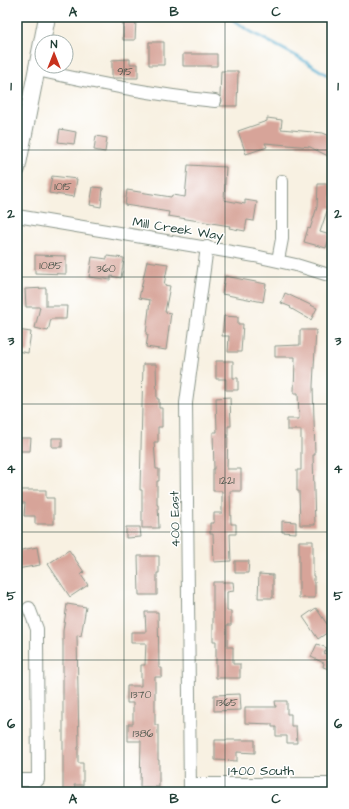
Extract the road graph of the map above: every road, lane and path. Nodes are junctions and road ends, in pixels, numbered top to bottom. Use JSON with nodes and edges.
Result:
{"nodes":[{"id":1,"x":47,"y":17,"type":"edge"},
{"id":2,"x":44,"y":34,"type":"edge"},
{"id":3,"x":36,"y":74,"type":"edge"},
{"id":4,"x":56,"y":74,"type":"edge"},
{"id":5,"x":214,"y":101,"type":"dead end"},
{"id":6,"x":20,"y":137,"type":"edge"},
{"id":7,"x":17,"y":169,"type":"edge"},
{"id":8,"x":282,"y":181,"type":"dead end"},
{"id":9,"x":17,"y":216,"type":"edge"},
{"id":10,"x":207,"y":247,"type":"junction"},
{"id":11,"x":278,"y":260,"type":"junction"},
{"id":12,"x":332,"y":276,"type":"edge"},
{"id":13,"x":29,"y":608,"type":"dead end"},
{"id":14,"x":17,"y":780,"type":"edge"},
{"id":15,"x":332,"y":784,"type":"edge"},
{"id":16,"x":190,"y":788,"type":"edge"}],
"edges":[{"from":1,"to":2,"type":"main road"},
{"from":3,"to":6,"type":"main road"},
{"from":4,"to":5,"type":"street"},
{"from":6,"to":7,"type":"main road"},
{"from":8,"to":11,"type":"street"},
{"from":9,"to":10,"type":"street","name":"Mill Creek Way"},
{"from":10,"to":11,"type":"street","name":"Mill Creek Way"},
{"from":10,"to":16,"type":"street","name":"400 East"},
{"from":11,"to":12,"type":"street","name":"Mill Creek Way"},
{"from":13,"to":14,"type":"street"},
{"from":15,"to":16,"type":"street","name":"1400 South"}]}
